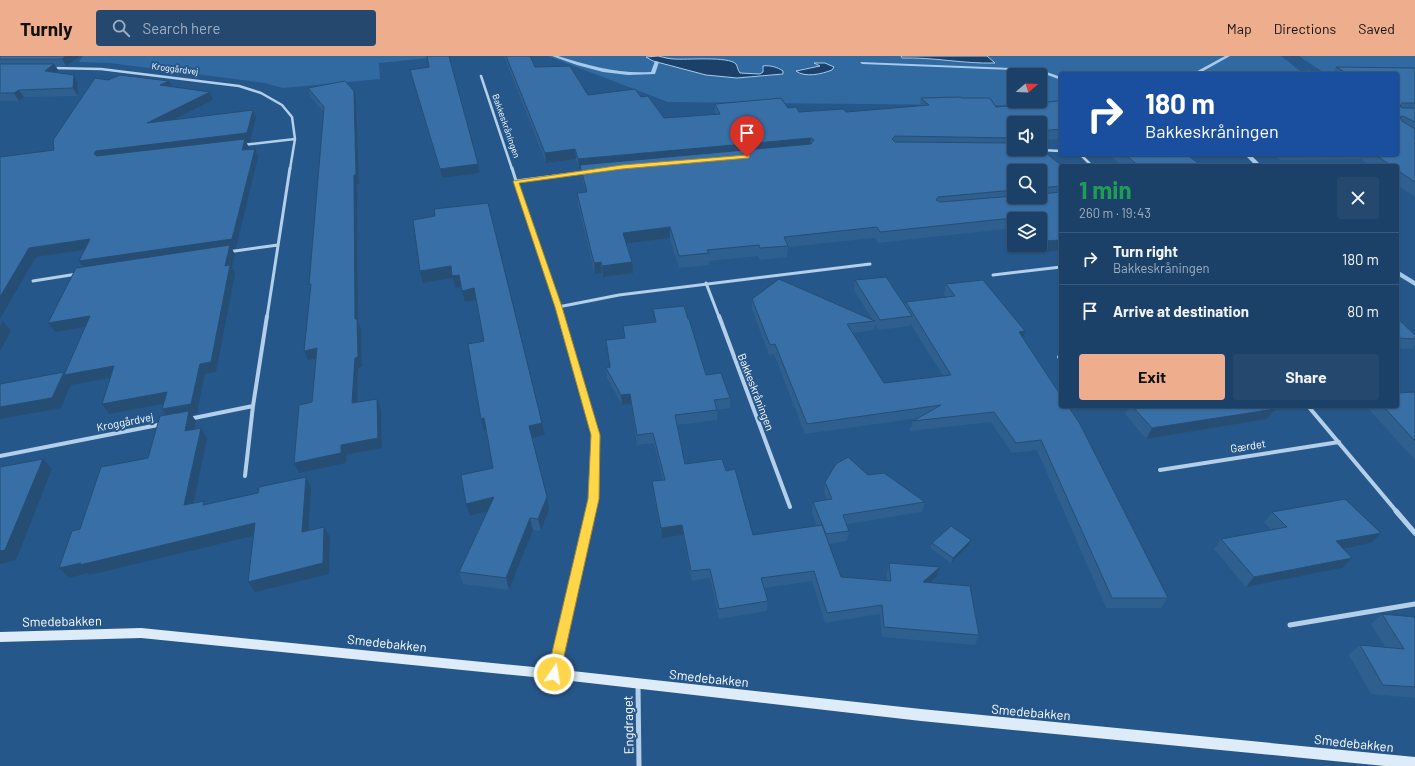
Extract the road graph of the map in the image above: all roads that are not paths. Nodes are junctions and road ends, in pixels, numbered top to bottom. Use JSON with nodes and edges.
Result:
{"nodes":[{"id":1,"x":46,"y":68,"type":"edge"},
{"id":2,"x":481,"y":76,"type":"dead end"},
{"id":3,"x":294,"y":139,"type":"junction"},
{"id":4,"x":240,"y":145,"type":"edge"},
{"id":5,"x":1047,"y":150,"type":"edge"},
{"id":6,"x":1059,"y":151,"type":"edge"},
{"id":7,"x":1082,"y":156,"type":"edge"},
{"id":8,"x":1090,"y":164,"type":"edge"},
{"id":9,"x":593,"y":171,"type":"edge"},
{"id":10,"x":516,"y":181,"type":"junction"},
{"id":11,"x":278,"y":245,"type":"junction"},
{"id":12,"x":225,"y":252,"type":"edge"},
{"id":13,"x":870,"y":264,"type":"dead end"},
{"id":14,"x":1059,"y":267,"type":"edge"},
{"id":15,"x":79,"y":274,"type":"edge"},
{"id":16,"x":993,"y":275,"type":"dead end"},
{"id":17,"x":33,"y":281,"type":"dead end"},
{"id":18,"x":706,"y":283,"type":"junction"},
{"id":19,"x":558,"y":307,"type":"junction"},
{"id":20,"x":253,"y":406,"type":"junction"},
{"id":21,"x":1310,"y":408,"type":"edge"},
{"id":22,"x":184,"y":420,"type":"edge"},
{"id":23,"x":169,"y":422,"type":"edge"},
{"id":24,"x":1339,"y":442,"type":"junction"},
{"id":25,"x":0,"y":456,"type":"edge"},
{"id":26,"x":1160,"y":470,"type":"dead end"},
{"id":27,"x":245,"y":476,"type":"dead end"},
{"id":28,"x":790,"y":507,"type":"dead end"},
{"id":29,"x":1415,"y":533,"type":"edge"},
{"id":30,"x":1415,"y":604,"type":"edge"},
{"id":31,"x":1290,"y":625,"type":"dead end"},
{"id":32,"x":0,"y":637,"type":"edge"},
{"id":33,"x":554,"y":674,"type":"junction"},
{"id":34,"x":638,"y":684,"type":"junction"},
{"id":35,"x":1415,"y":763,"type":"edge"},
{"id":36,"x":639,"y":766,"type":"edge"}],
"edges":[{"from":1,"to":3,"type":"street","name":"Kroggårdvej"},
{"from":2,"to":10,"type":"street","name":"Bakkeskråningen"},
{"from":3,"to":4,"type":"street"},
{"from":3,"to":11,"type":"street","name":"Kroggårdvej"},
{"from":5,"to":6,"type":"street"},
{"from":7,"to":8,"type":"street"},
{"from":9,"to":10,"type":"street"},
{"from":10,"to":19,"type":"street","name":"Bakkeskråningen"},
{"from":11,"to":12,"type":"street"},
{"from":11,"to":20,"type":"street","name":"Kroggårdvej"},
{"from":13,"to":18,"type":"street"},
{"from":14,"to":16,"type":"street"},
{"from":15,"to":17,"type":"street"},
{"from":18,"to":19,"type":"street"},
{"from":18,"to":28,"type":"street","name":"Bakkeskråningen"},
{"from":19,"to":33,"type":"street","name":"Bakkeskråningen"},
{"from":20,"to":22,"type":"street"},
{"from":20,"to":27,"type":"street","name":"Kroggårdvej"},
{"from":21,"to":24,"type":"street"},
{"from":23,"to":25,"type":"street","name":"Kroggårdvej"},
{"from":24,"to":26,"type":"street","name":"Gærdet"},
{"from":24,"to":29,"type":"street"},
{"from":30,"to":31,"type":"street"},
{"from":32,"to":33,"type":"street","name":"Smedebakken"},
{"from":33,"to":34,"type":"street","name":"Smedebakken"},
{"from":34,"to":35,"type":"street","name":"Smedebakken"},
{"from":34,"to":36,"type":"street","name":"Engdraget"}]}
